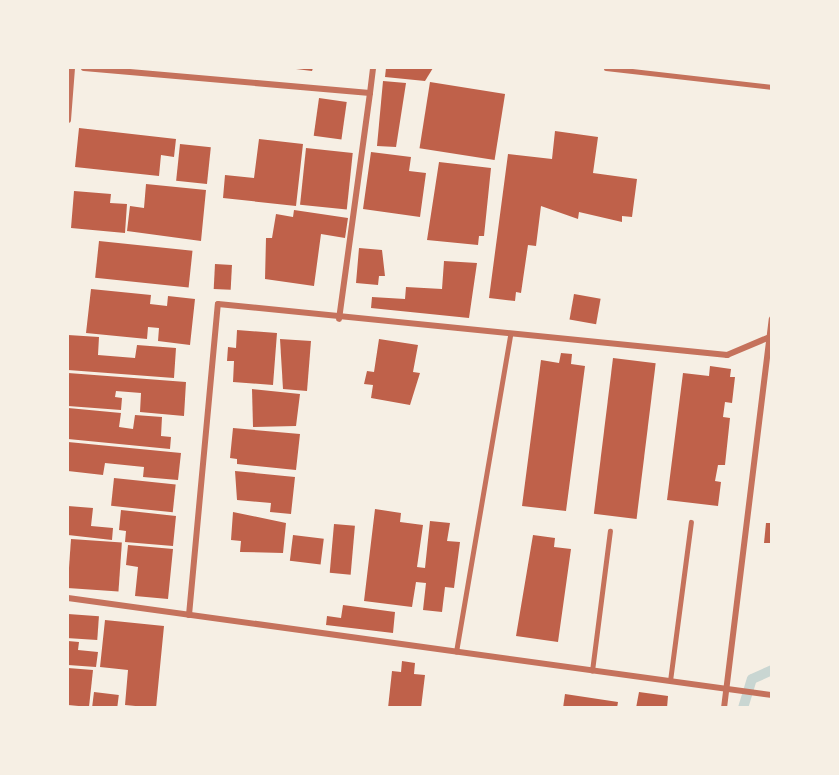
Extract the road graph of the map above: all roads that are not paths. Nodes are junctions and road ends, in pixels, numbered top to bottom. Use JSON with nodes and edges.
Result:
{"nodes":[{"id":1,"x":72,"y":68,"type":"edge"},
{"id":2,"x":84,"y":68,"type":"edge"},
{"id":3,"x":373,"y":68,"type":"edge"},
{"id":4,"x":606,"y":68,"type":"edge"},
{"id":5,"x":771,"y":87,"type":"edge"},
{"id":6,"x":370,"y":93,"type":"junction"},
{"id":7,"x":68,"y":120,"type":"edge"},
{"id":8,"x":339,"y":319,"type":"junction"},
{"id":9,"x":771,"y":319,"type":"edge"},
{"id":10,"x":510,"y":334,"type":"junction"},
{"id":11,"x":771,"y":336,"type":"edge"},
{"id":12,"x":691,"y":522,"type":"dead end"},
{"id":13,"x":610,"y":531,"type":"dead end"},
{"id":14,"x":68,"y":598,"type":"edge"},
{"id":15,"x":189,"y":615,"type":"junction"},
{"id":16,"x":456,"y":652,"type":"junction"},
{"id":17,"x":592,"y":671,"type":"junction"},
{"id":18,"x":670,"y":681,"type":"junction"},
{"id":19,"x":726,"y":690,"type":"junction"},
{"id":20,"x":771,"y":695,"type":"edge"},
{"id":21,"x":724,"y":708,"type":"edge"}],
"edges":[{"from":1,"to":7,"type":"street"},
{"from":2,"to":6,"type":"street"},
{"from":3,"to":6,"type":"street"},
{"from":4,"to":5,"type":"lane"},
{"from":6,"to":8,"type":"street"},
{"from":8,"to":10,"type":"street"},
{"from":8,"to":15,"type":"street"},
{"from":9,"to":11,"type":"street"},
{"from":10,"to":11,"type":"street"},
{"from":10,"to":16,"type":"lane"},
{"from":11,"to":19,"type":"street"},
{"from":12,"to":18,"type":"lane"},
{"from":13,"to":17,"type":"lane"},
{"from":14,"to":15,"type":"street"},
{"from":15,"to":16,"type":"street"},
{"from":16,"to":17,"type":"street"},
{"from":17,"to":18,"type":"street"},
{"from":18,"to":19,"type":"street"},
{"from":19,"to":20,"type":"street"},
{"from":19,"to":21,"type":"street"}]}
